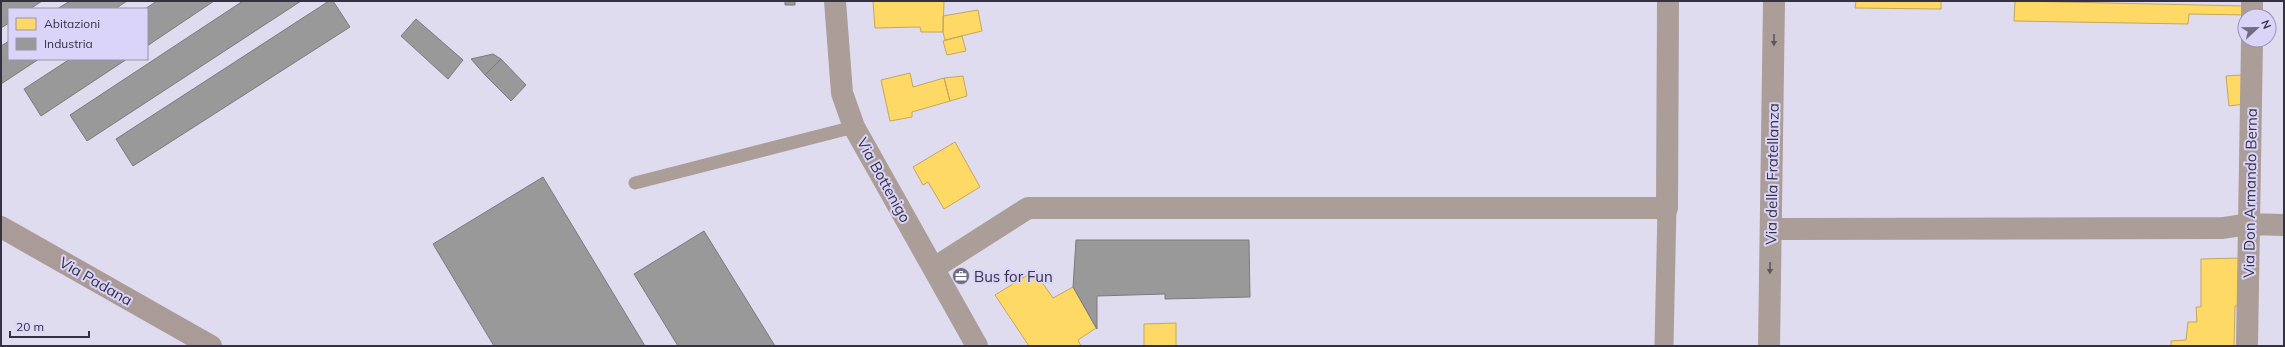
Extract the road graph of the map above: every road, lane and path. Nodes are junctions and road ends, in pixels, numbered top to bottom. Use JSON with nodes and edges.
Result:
{"nodes":[{"id":1,"x":835,"y":1,"type":"edge"},
{"id":2,"x":1668,"y":1,"type":"edge"},
{"id":3,"x":1774,"y":1,"type":"edge"},
{"id":4,"x":2252,"y":48,"type":"edge"},
{"id":5,"x":854,"y":127,"type":"junction"},
{"id":6,"x":635,"y":183,"type":"dead end"},
{"id":7,"x":1667,"y":208,"type":"junction"},
{"id":8,"x":2249,"y":224,"type":"junction"},
{"id":9,"x":2284,"y":224,"type":"edge"},
{"id":10,"x":1,"y":227,"type":"edge"},
{"id":11,"x":1771,"y":229,"type":"junction"},
{"id":12,"x":934,"y":268,"type":"junction"},
{"id":13,"x":211,"y":346,"type":"edge"},
{"id":14,"x":977,"y":346,"type":"edge"},
{"id":15,"x":1664,"y":346,"type":"edge"},
{"id":16,"x":1769,"y":346,"type":"edge"},
{"id":17,"x":2247,"y":346,"type":"edge"}],
"edges":[{"from":1,"to":5,"type":"street","name":"Via Bottenigo"},
{"from":2,"to":7,"type":"street"},
{"from":3,"to":11,"type":"street","name":"Via della Fratellanza","one_way":true},
{"from":4,"to":8,"type":"street","name":"Via Don Armando Berna"},
{"from":5,"to":6,"type":"lane"},
{"from":5,"to":12,"type":"street","name":"Via Bottenigo"},
{"from":7,"to":12,"type":"street"},
{"from":7,"to":15,"type":"street"},
{"from":8,"to":9,"type":"street"},
{"from":8,"to":11,"type":"street"},
{"from":8,"to":17,"type":"street","name":"Via Don Armando Berna"},
{"from":10,"to":13,"type":"main road","name":"Via Padana"},
{"from":11,"to":16,"type":"street","name":"Via della Fratellanza","one_way":true},
{"from":12,"to":14,"type":"street","name":"Via Bottenigo"}]}
